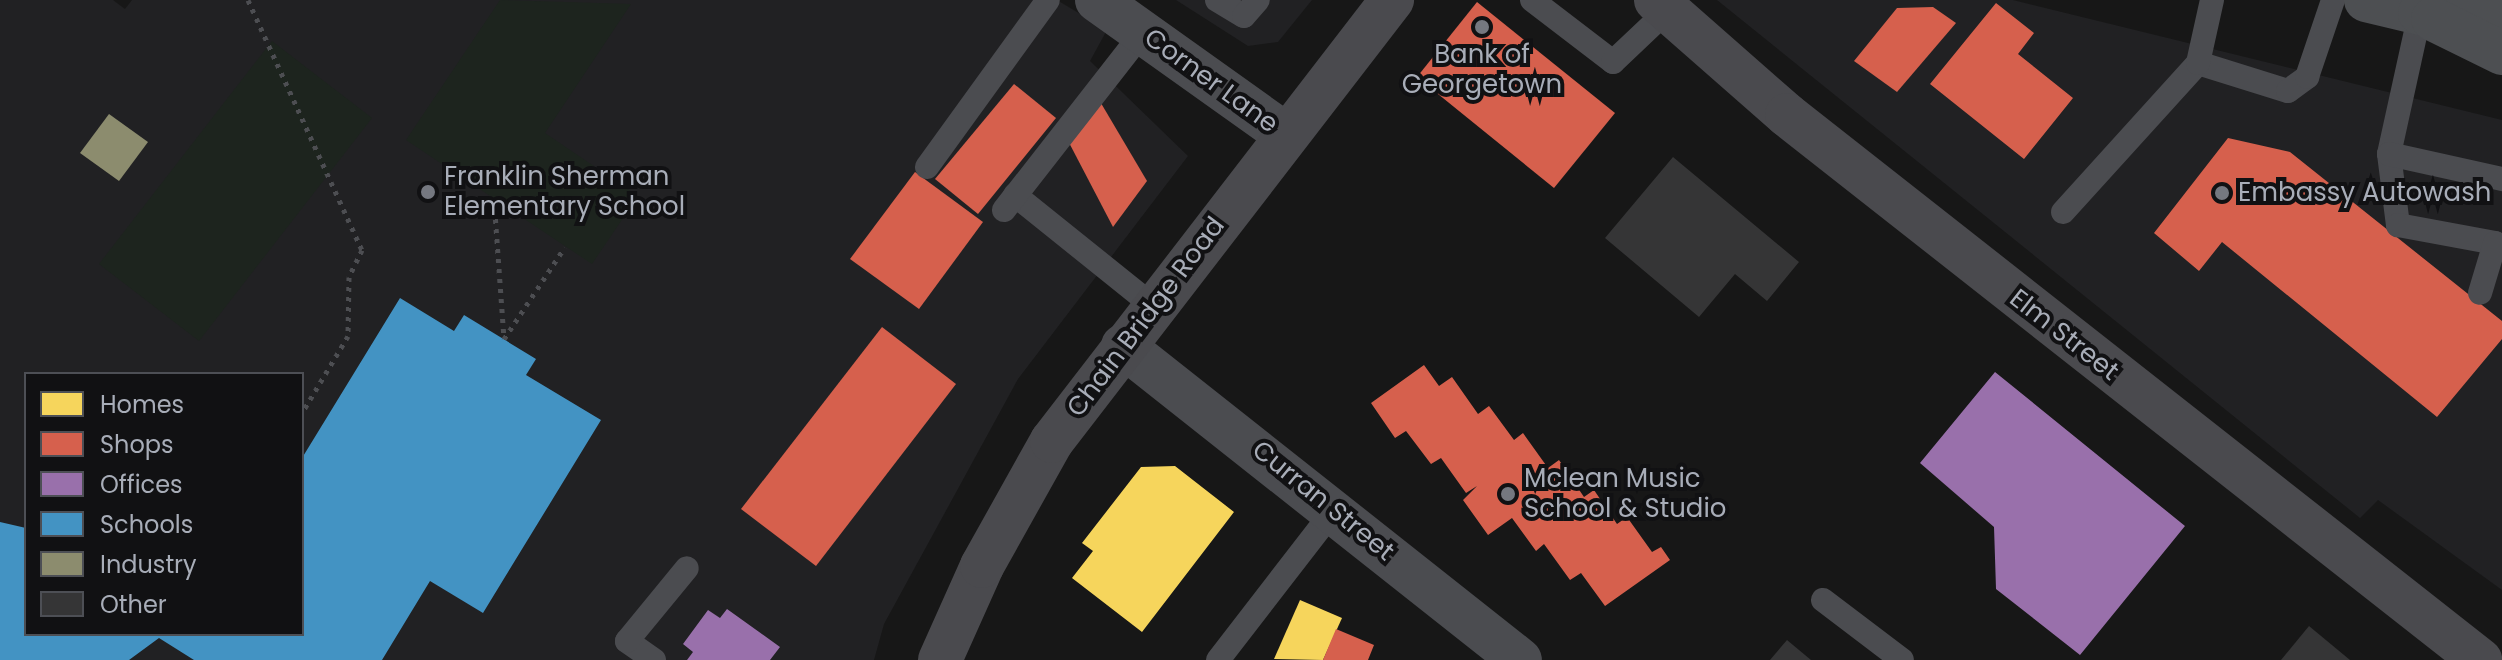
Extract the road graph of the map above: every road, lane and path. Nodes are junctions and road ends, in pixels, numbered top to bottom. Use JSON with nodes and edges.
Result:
{"nodes":[{"id":1,"x":248,"y":0,"type":"edge"},
{"id":2,"x":1048,"y":0,"type":"edge"},
{"id":3,"x":1097,"y":0,"type":"edge"},
{"id":4,"x":1217,"y":0,"type":"edge"},
{"id":5,"x":1258,"y":0,"type":"edge"},
{"id":6,"x":1532,"y":0,"type":"edge"},
{"id":7,"x":2212,"y":0,"type":"edge"},
{"id":8,"x":2333,"y":0,"type":"edge"},
{"id":9,"x":2366,"y":0,"type":"edge"},
{"id":10,"x":1385,"y":3,"type":"edge"},
{"id":11,"x":1662,"y":6,"type":"edge"},
{"id":12,"x":2420,"y":13,"type":"junction"},
{"id":13,"x":2502,"y":14,"type":"edge"},
{"id":14,"x":1143,"y":32,"type":"junction"},
{"id":15,"x":2502,"y":53,"type":"edge"},
{"id":16,"x":2198,"y":63,"type":"junction"},
{"id":17,"x":1286,"y":135,"type":"junction"},
{"id":18,"x":2389,"y":154,"type":"junction"},
{"id":19,"x":927,"y":167,"type":"dead end"},
{"id":20,"x":2502,"y":179,"type":"edge"},
{"id":21,"x":494,"y":199,"type":"dead end"},
{"id":22,"x":2063,"y":212,"type":"dead end"},
{"id":23,"x":565,"y":247,"type":"dead end"},
{"id":24,"x":2480,"y":293,"type":"dead end"},
{"id":25,"x":1153,"y":306,"type":"junction"},
{"id":26,"x":1123,"y":346,"type":"junction"},
{"id":27,"x":304,"y":410,"type":"edge"},
{"id":28,"x":1334,"y":510,"type":"junction"},
{"id":29,"x":687,"y":568,"type":"dead end"},
{"id":30,"x":1823,"y":600,"type":"dead end"},
{"id":31,"x":654,"y":660,"type":"edge"},
{"id":32,"x":940,"y":660,"type":"edge"},
{"id":33,"x":1218,"y":660,"type":"edge"},
{"id":34,"x":1520,"y":660,"type":"edge"},
{"id":35,"x":1902,"y":660,"type":"edge"},
{"id":36,"x":2480,"y":660,"type":"edge"}],
"edges":[{"from":1,"to":27,"type":"path"},
{"from":2,"to":19,"type":"lane"},
{"from":3,"to":14,"type":"street","name":"Corner Lane"},
{"from":4,"to":5,"type":"lane"},
{"from":6,"to":11,"type":"lane"},
{"from":7,"to":16,"type":"lane"},
{"from":8,"to":16,"type":"lane"},
{"from":9,"to":12,"type":"main road"},
{"from":10,"to":17,"type":"street","name":"Chain Bridge Road"},
{"from":11,"to":36,"type":"street","name":"Elm Street"},
{"from":12,"to":13,"type":"main road"},
{"from":12,"to":15,"type":"main road"},
{"from":12,"to":18,"type":"lane"},
{"from":14,"to":17,"type":"street","name":"Corner Lane"},
{"from":14,"to":25,"type":"lane"},
{"from":16,"to":22,"type":"lane"},
{"from":17,"to":25,"type":"street","name":"Chain Bridge Road"},
{"from":18,"to":20,"type":"lane"},
{"from":18,"to":24,"type":"lane"},
{"from":21,"to":23,"type":"path"},
{"from":25,"to":26,"type":"street","name":"Chain Bridge Road"},
{"from":26,"to":28,"type":"street","name":"Curran Street"},
{"from":26,"to":32,"type":"street","name":"Chain Bridge Road"},
{"from":28,"to":33,"type":"lane"},
{"from":28,"to":34,"type":"street","name":"Curran Street"},
{"from":29,"to":31,"type":"lane"},
{"from":30,"to":35,"type":"lane"}]}
